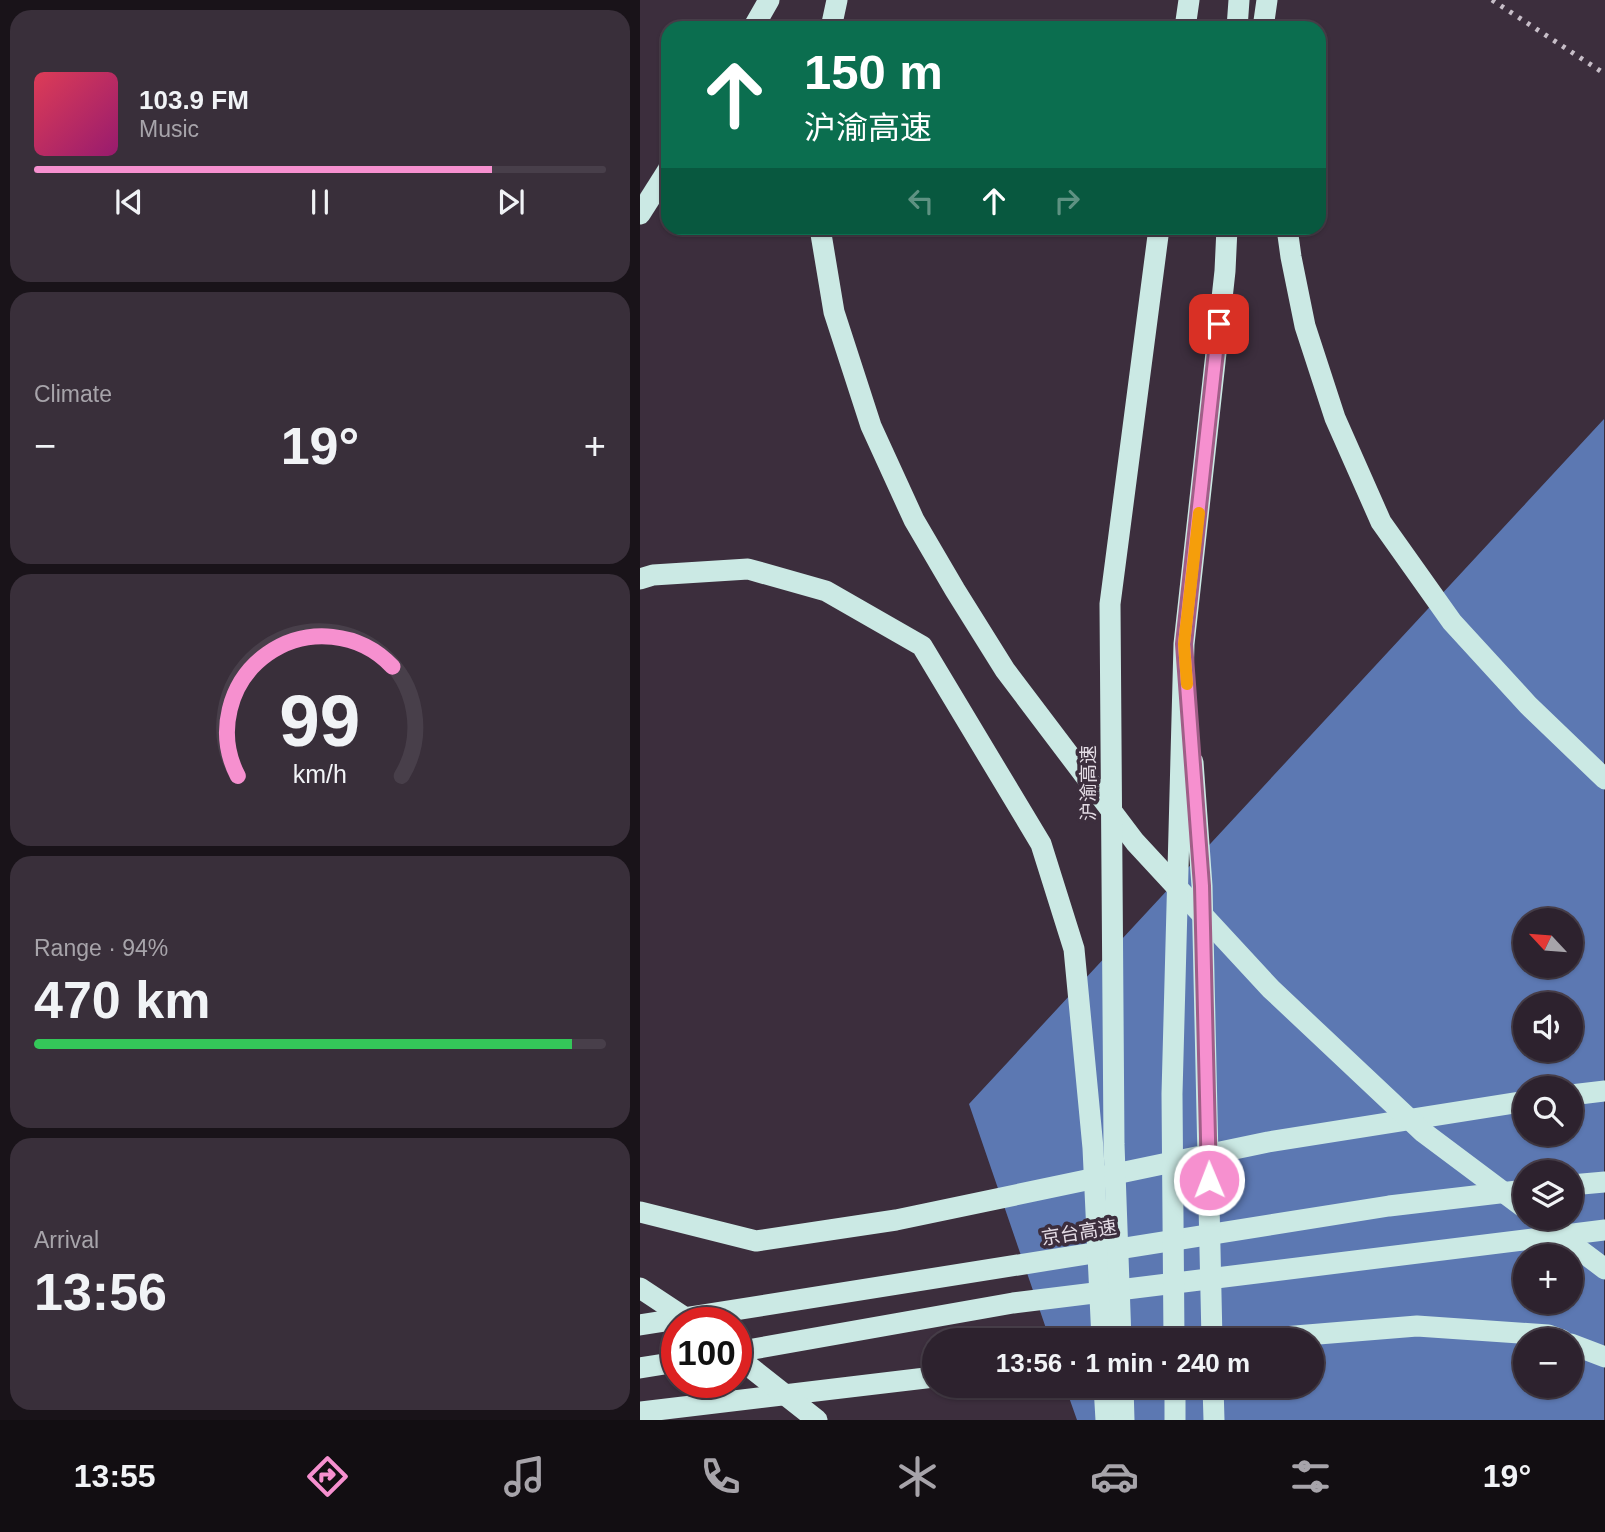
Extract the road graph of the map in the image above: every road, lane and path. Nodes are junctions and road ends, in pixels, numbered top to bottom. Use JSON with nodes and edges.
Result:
{"nodes":[{"id":1,"x":769,"y":0,"type":"edge"},
{"id":2,"x":837,"y":0,"type":"edge"},
{"id":3,"x":1189,"y":0,"type":"edge"},
{"id":4,"x":1239,"y":0,"type":"edge"},
{"id":5,"x":1267,"y":0,"type":"edge"},
{"id":6,"x":757,"y":21,"type":"edge"},
{"id":7,"x":832,"y":21,"type":"edge"},
{"id":8,"x":1186,"y":21,"type":"edge"},
{"id":9,"x":1238,"y":21,"type":"edge"},
{"id":10,"x":1264,"y":21,"type":"edge"},
{"id":11,"x":661,"y":181,"type":"edge"},
{"id":12,"x":640,"y":214,"type":"edge"},
{"id":13,"x":821,"y":235,"type":"edge"},
{"id":14,"x":1158,"y":235,"type":"edge"},
{"id":15,"x":1227,"y":235,"type":"edge"},
{"id":16,"x":1288,"y":235,"type":"edge"},
{"id":17,"x":640,"y":579,"type":"edge"},
{"id":18,"x":1184,"y":644,"type":"junction"},
{"id":19,"x":1604,"y":779,"type":"edge"},
{"id":20,"x":1604,"y":1091,"type":"edge"},
{"id":21,"x":1583,"y":1094,"type":"edge"},
{"id":22,"x":1513,"y":1103,"type":"edge"},
{"id":23,"x":1604,"y":1181,"type":"edge"},
{"id":24,"x":1583,"y":1184,"type":"edge"},
{"id":25,"x":1513,"y":1192,"type":"edge"},
{"id":26,"x":1513,"y":1199,"type":"edge"},
{"id":27,"x":640,"y":1212,"type":"edge"},
{"id":28,"x":1553,"y":1230,"type":"edge"},
{"id":29,"x":1604,"y":1230,"type":"edge"},
{"id":30,"x":1604,"y":1269,"type":"edge"},
{"id":31,"x":640,"y":1288,"type":"edge"},
{"id":32,"x":669,"y":1307,"type":"edge"},
{"id":33,"x":640,"y":1325,"type":"edge"},
{"id":34,"x":1101,"y":1328,"type":"edge"},
{"id":35,"x":1121,"y":1328,"type":"edge"},
{"id":36,"x":1174,"y":1328,"type":"edge"},
{"id":37,"x":1212,"y":1328,"type":"edge"},
{"id":38,"x":1513,"y":1333,"type":"edge"},
{"id":39,"x":1324,"y":1334,"type":"edge"},
{"id":40,"x":1583,"y":1349,"type":"edge"},
{"id":41,"x":752,"y":1351,"type":"edge"},
{"id":42,"x":1604,"y":1357,"type":"edge"},
{"id":43,"x":661,"y":1365,"type":"edge"},
{"id":44,"x":752,"y":1367,"type":"edge"},
{"id":45,"x":640,"y":1368,"type":"edge"},
{"id":46,"x":922,"y":1378,"type":"edge"},
{"id":47,"x":1105,"y":1398,"type":"edge"},
{"id":48,"x":1123,"y":1398,"type":"edge"},
{"id":49,"x":1174,"y":1398,"type":"edge"},
{"id":50,"x":1213,"y":1398,"type":"edge"},
{"id":51,"x":640,"y":1412,"type":"edge"},
{"id":52,"x":817,"y":1420,"type":"edge"},
{"id":53,"x":1106,"y":1420,"type":"edge"},
{"id":54,"x":1124,"y":1420,"type":"edge"},
{"id":55,"x":1175,"y":1420,"type":"edge"},
{"id":56,"x":1214,"y":1420,"type":"edge"}],
"edges":[{"from":1,"to":6,"type":"highway"},
{"from":2,"to":7,"type":"highway"},
{"from":3,"to":8,"type":"highway"},
{"from":4,"to":9,"type":"highway"},
{"from":5,"to":10,"type":"highway"},
{"from":11,"to":12,"type":"highway"},
{"from":13,"to":26,"type":"highway","bridge":true},
{"from":14,"to":35,"type":"highway","name":"沪渝高速","bridge":true},
{"from":15,"to":18,"type":"highway","bridge":true},
{"from":16,"to":19,"type":"highway"},
{"from":17,"to":34,"type":"highway","bridge":true},
{"from":18,"to":36,"type":"highway","bridge":true},
{"from":18,"to":37,"type":"highway","bridge":true},
{"from":20,"to":21,"type":"highway"},
{"from":22,"to":27,"type":"highway","bridge":true},
{"from":23,"to":24,"type":"highway"},
{"from":25,"to":33,"type":"highway","name":"京台高速","bridge":true},
{"from":28,"to":30,"type":"highway","bridge":true},
{"from":29,"to":41,"type":"highway","bridge":true},
{"from":31,"to":32,"type":"highway","bridge":true},
{"from":38,"to":39,"type":"highway"},
{"from":40,"to":42,"type":"highway"},
{"from":43,"to":45,"type":"highway"},
{"from":44,"to":52,"type":"highway","bridge":true},
{"from":46,"to":51,"type":"highway"},
{"from":47,"to":53,"type":"highway"},
{"from":48,"to":54,"type":"highway"},
{"from":49,"to":55,"type":"highway"},
{"from":50,"to":56,"type":"highway"}]}
